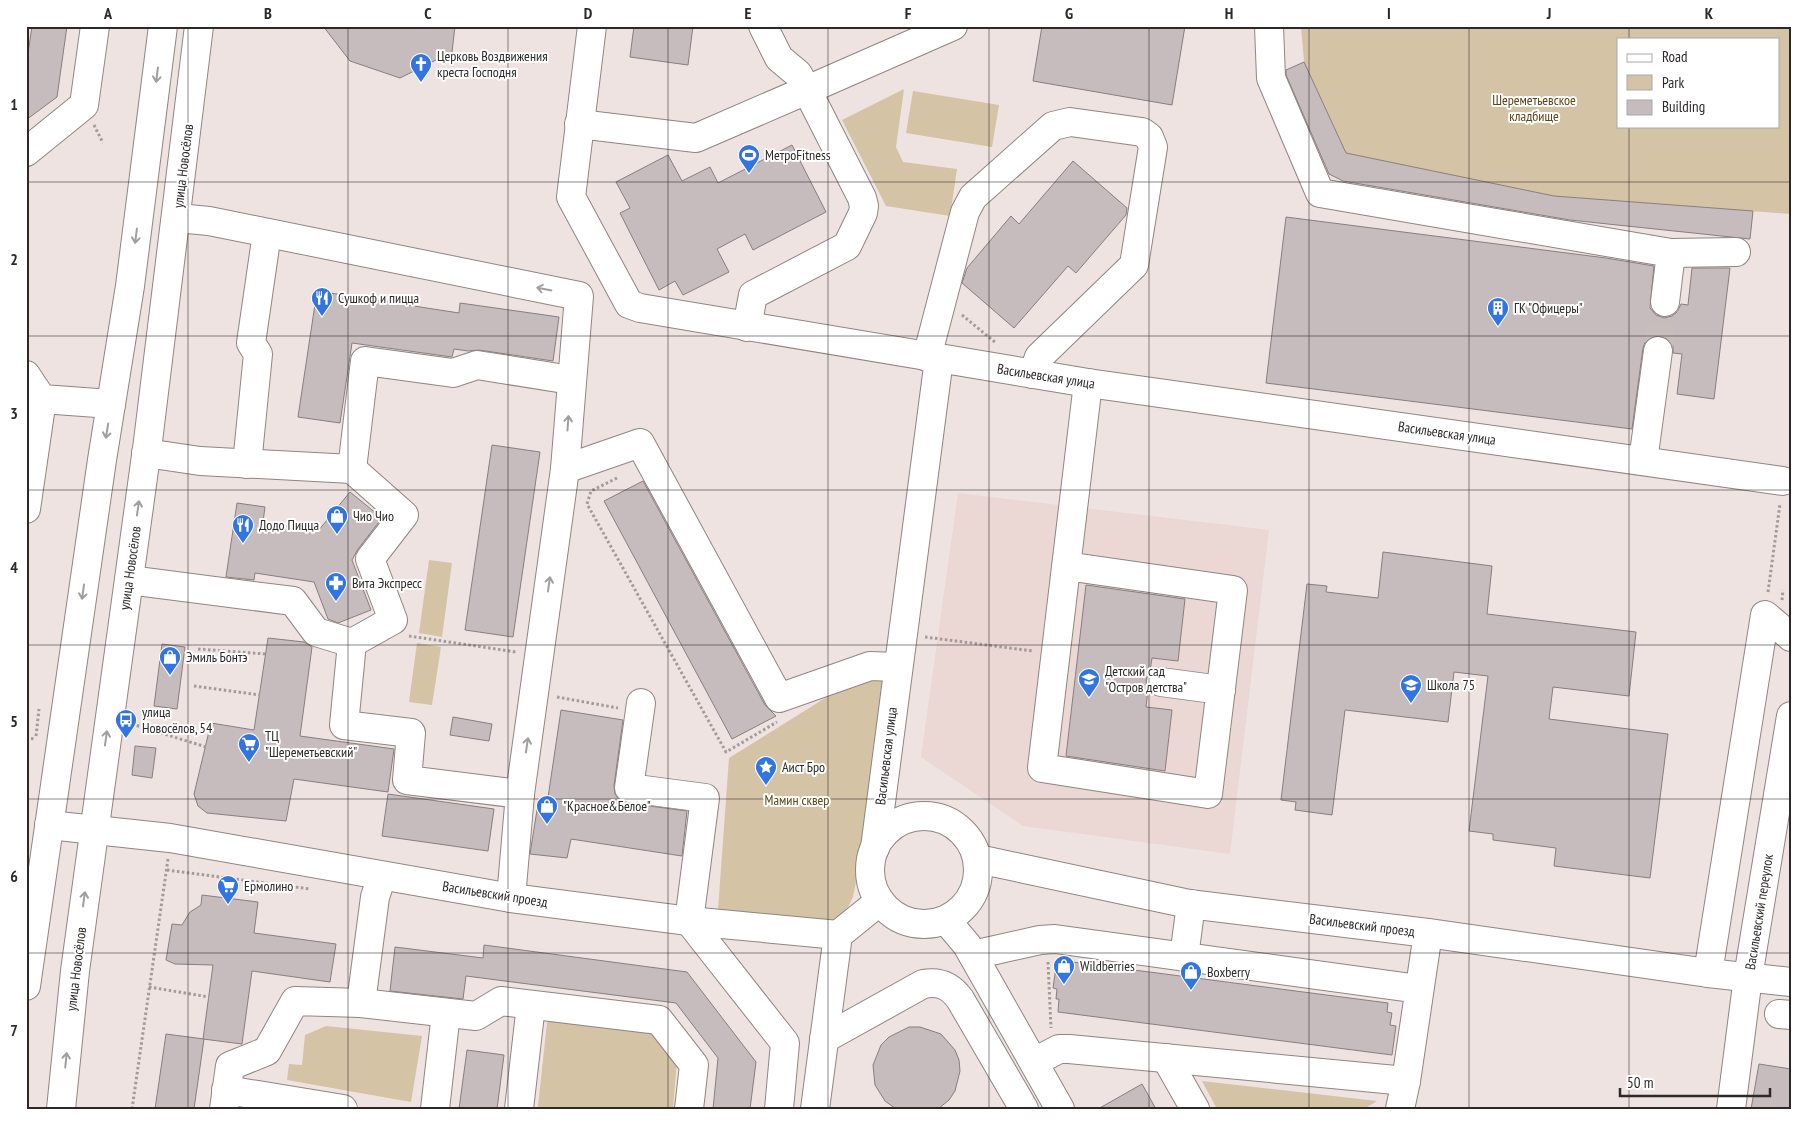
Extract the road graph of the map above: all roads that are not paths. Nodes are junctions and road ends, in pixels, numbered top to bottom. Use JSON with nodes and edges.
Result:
{"nodes":[{"id":1,"x":96,"y":26,"type":"edge"},
{"id":2,"x":163,"y":26,"type":"edge"},
{"id":3,"x":199,"y":26,"type":"edge"},
{"id":4,"x":592,"y":26,"type":"edge"},
{"id":5,"x":763,"y":26,"type":"edge"},
{"id":6,"x":953,"y":26,"type":"edge"},
{"id":7,"x":1269,"y":26,"type":"edge"},
{"id":8,"x":807,"y":90,"type":"junction"},
{"id":9,"x":579,"y":124,"type":"junction"},
{"id":10,"x":26,"y":152,"type":"edge"},
{"id":11,"x":177,"y":218,"type":"junction"},
{"id":12,"x":268,"y":233,"type":"junction"},
{"id":13,"x":1671,"y":252,"type":"junction"},
{"id":14,"x":1736,"y":252,"type":"dead end"},
{"id":15,"x":1665,"y":302,"type":"tunnel mouth"},
{"id":16,"x":748,"y":326,"type":"junction"},
{"id":17,"x":1658,"y":351,"type":"tunnel mouth"},
{"id":18,"x":933,"y":358,"type":"junction"},
{"id":19,"x":1033,"y":374,"type":"junction"},
{"id":20,"x":26,"y":375,"type":"edge"},
{"id":21,"x":571,"y":380,"type":"junction"},
{"id":22,"x":1088,"y":383,"type":"junction"},
{"id":23,"x":42,"y":399,"type":"junction"},
{"id":24,"x":111,"y":404,"type":"junction"},
{"id":25,"x":146,"y":453,"type":"junction"},
{"id":26,"x":1643,"y":461,"type":"junction"},
{"id":27,"x":247,"y":464,"type":"junction"},
{"id":28,"x":352,"y":469,"type":"junction"},
{"id":29,"x":564,"y":469,"type":"junction"},
{"id":30,"x":1783,"y":481,"type":"road end"},
{"id":31,"x":26,"y":509,"type":"edge"},
{"id":32,"x":1066,"y":566,"type":"junction"},
{"id":33,"x":129,"y":580,"type":"junction"},
{"id":34,"x":362,"y":637,"type":"junction"},
{"id":35,"x":1791,"y":637,"type":"edge"},
{"id":36,"x":897,"y":667,"type":"junction"},
{"id":37,"x":1161,"y":682,"type":"dead end"},
{"id":38,"x":1221,"y":690,"type":"junction"},
{"id":39,"x":641,"y":708,"type":"road end"},
{"id":40,"x":1791,"y":716,"type":"edge"},
{"id":41,"x":520,"y":794,"type":"junction"},
{"id":42,"x":49,"y":824,"type":"junction"},
{"id":43,"x":93,"y":830,"type":"junction"},
{"id":44,"x":875,"y":848,"type":"junction"},
{"id":45,"x":978,"y":859,"type":"junction"},
{"id":46,"x":382,"y":876,"type":"junction"},
{"id":47,"x":511,"y":898,"type":"junction"},
{"id":48,"x":880,"y":901,"type":"junction"},
{"id":49,"x":1191,"y":904,"type":"junction"},
{"id":50,"x":946,"y":920,"type":"junction"},
{"id":51,"x":689,"y":921,"type":"junction"},
{"id":52,"x":1428,"y":933,"type":"junction"},
{"id":53,"x":838,"y":935,"type":"junction"},
{"id":54,"x":973,"y":955,"type":"junction"},
{"id":55,"x":1184,"y":957,"type":"junction"},
{"id":56,"x":1708,"y":973,"type":"junction"},
{"id":57,"x":1748,"y":977,"type":"junction"},
{"id":58,"x":1791,"y":982,"type":"edge"},
{"id":59,"x":26,"y":985,"type":"edge"},
{"id":60,"x":1419,"y":989,"type":"junction"},
{"id":61,"x":362,"y":1003,"type":"junction"},
{"id":62,"x":531,"y":1005,"type":"junction"},
{"id":63,"x":446,"y":1013,"type":"junction"},
{"id":64,"x":824,"y":1039,"type":"junction"},
{"id":65,"x":1043,"y":1057,"type":"junction"},
{"id":66,"x":1166,"y":1058,"type":"junction"},
{"id":67,"x":1406,"y":1081,"type":"junction"},
{"id":68,"x":225,"y":1100,"type":"edge"},
{"id":69,"x":1056,"y":1102,"type":"edge"},
{"id":70,"x":61,"y":1109,"type":"edge"},
{"id":71,"x":343,"y":1109,"type":"edge"},
{"id":72,"x":435,"y":1109,"type":"edge"},
{"id":73,"x":519,"y":1109,"type":"edge"},
{"id":74,"x":689,"y":1109,"type":"edge"},
{"id":75,"x":779,"y":1109,"type":"edge"},
{"id":76,"x":815,"y":1109,"type":"edge"},
{"id":77,"x":1024,"y":1109,"type":"edge"},
{"id":78,"x":1030,"y":1109,"type":"edge"},
{"id":79,"x":1195,"y":1109,"type":"edge"},
{"id":80,"x":1400,"y":1109,"type":"edge"},
{"id":81,"x":1731,"y":1109,"type":"edge"}],
"edges":[{"from":1,"to":10,"type":"street"},
{"from":2,"to":24,"type":"street","one_way":true},
{"from":3,"to":11,"type":"street","name":"улица Новосёлов"},
{"from":4,"to":9,"type":"street"},
{"from":5,"to":8,"type":"street"},
{"from":6,"to":8,"type":"street"},
{"from":7,"to":13,"type":"street"},
{"from":8,"to":9,"type":"street"},
{"from":8,"to":16,"type":"street"},
{"from":9,"to":16,"type":"street"},
{"from":11,"to":12,"type":"street"},
{"from":11,"to":25,"type":"street","name":"улица Новосёлов"},
{"from":21,"to":12,"type":"street","one_way":true},
{"from":12,"to":27,"type":"street"},
{"from":13,"to":14,"type":"street"},
{"from":13,"to":15,"type":"street"},
{"from":16,"to":18,"type":"street"},
{"from":17,"to":26,"type":"street"},
{"from":18,"to":19,"type":"street","name":"Васильевская улица"},
{"from":18,"to":19,"type":"street"},
{"from":18,"to":36,"type":"street","name":"Васильевская улица"},
{"from":19,"to":22,"type":"street","name":"Васильевская улица"},
{"from":20,"to":23,"type":"street"},
{"from":21,"to":28,"type":"street"},
{"from":29,"to":21,"type":"street","one_way":true},
{"from":22,"to":26,"type":"street","name":"Васильевская улица"},
{"from":22,"to":32,"type":"street"},
{"from":23,"to":24,"type":"street"},
{"from":23,"to":31,"type":"street"},
{"from":24,"to":42,"type":"street","one_way":true},
{"from":25,"to":27,"type":"street"},
{"from":33,"to":25,"type":"street","name":"улица Новосёлов","one_way":true},
{"from":26,"to":30,"type":"street","name":"Васильевская улица"},
{"from":27,"to":28,"type":"street"},
{"from":28,"to":34,"type":"street"},
{"from":29,"to":36,"type":"street"},
{"from":41,"to":29,"type":"street","one_way":true},
{"from":32,"to":38,"type":"street"},
{"from":32,"to":38,"type":"street"},
{"from":33,"to":34,"type":"street"},
{"from":43,"to":33,"type":"street","name":"улица Новосёлов","one_way":true},
{"from":34,"to":41,"type":"street"},
{"from":35,"to":56,"type":"street"},
{"from":36,"to":44,"type":"street","name":"Васильевская улица"},
{"from":37,"to":38,"type":"street"},
{"from":39,"to":51,"type":"street"},
{"from":40,"to":57,"type":"street","name":"Васильевский переулок"},
{"from":41,"to":47,"type":"street"},
{"from":42,"to":43,"type":"street","name":"Васильевский проезд"},
{"from":42,"to":59,"type":"street"},
{"from":43,"to":46,"type":"street","name":"Васильевский проезд"},
{"from":70,"to":43,"type":"street","name":"улица Новосёлов","one_way":true},
{"from":44,"to":45,"type":"street"},
{"from":44,"to":48,"type":"street"},
{"from":45,"to":49,"type":"street","name":"Васильевский проезд"},
{"from":45,"to":50,"type":"street"},
{"from":46,"to":47,"type":"street","name":"Васильевский проезд"},
{"from":46,"to":61,"type":"street"},
{"from":47,"to":51,"type":"street","name":"Васильевский проезд"},
{"from":48,"to":50,"type":"street"},
{"from":48,"to":53,"type":"street"},
{"from":49,"to":52,"type":"street","name":"Васильевский проезд"},
{"from":49,"to":55,"type":"street"},
{"from":50,"to":54,"type":"street"},
{"from":51,"to":53,"type":"street","name":"Васильевский проезд"},
{"from":51,"to":75,"type":"street"},
{"from":52,"to":56,"type":"street","name":"Васильевский проезд"},
{"from":52,"to":60,"type":"street"},
{"from":53,"to":64,"type":"street"},
{"from":54,"to":55,"type":"street"},
{"from":54,"to":65,"type":"street"},
{"from":55,"to":60,"type":"street"},
{"from":56,"to":57,"type":"street","name":"Васильевский проезд"},
{"from":57,"to":58,"type":"street","name":"Васильевский проезд"},
{"from":57,"to":81,"type":"street","name":"Васильевский переулок"},
{"from":60,"to":67,"type":"street"},
{"from":61,"to":63,"type":"street"},
{"from":61,"to":68,"type":"street"},
{"from":62,"to":63,"type":"street"},
{"from":62,"to":73,"type":"street"},
{"from":62,"to":74,"type":"street"},
{"from":63,"to":72,"type":"street"},
{"from":64,"to":76,"type":"street"},
{"from":64,"to":77,"type":"street"},
{"from":65,"to":66,"type":"street"},
{"from":65,"to":69,"type":"street"},
{"from":66,"to":67,"type":"street"},
{"from":66,"to":79,"type":"street"},
{"from":67,"to":80,"type":"street"},
{"from":68,"to":71,"type":"street"},
{"from":69,"to":78,"type":"street"}]}
